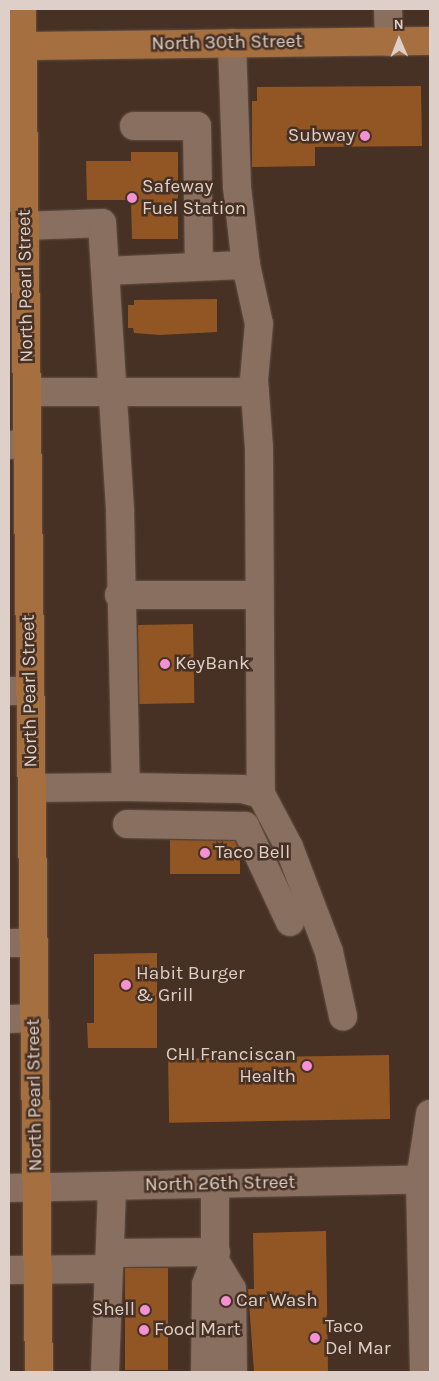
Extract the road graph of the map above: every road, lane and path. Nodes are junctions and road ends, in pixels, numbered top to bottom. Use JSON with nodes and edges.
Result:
{"nodes":[{"id":1,"x":22,"y":9,"type":"edge"},
{"id":2,"x":388,"y":9,"type":"edge"},
{"id":3,"x":430,"y":41,"type":"edge"},
{"id":4,"x":389,"y":42,"type":"junction"},
{"id":5,"x":232,"y":43,"type":"junction"},
{"id":6,"x":23,"y":46,"type":"junction"},
{"id":7,"x":134,"y":126,"type":"dead end"},
{"id":8,"x":198,"y":186,"type":"junction"},
{"id":9,"x":236,"y":187,"type":"junction"},
{"id":10,"x":25,"y":226,"type":"junction"},
{"id":11,"x":246,"y":265,"type":"junction"},
{"id":12,"x":199,"y":266,"type":"junction"},
{"id":13,"x":107,"y":271,"type":"junction"},
{"id":14,"x":27,"y":392,"type":"junction"},
{"id":15,"x":115,"y":392,"type":"junction"},
{"id":16,"x":255,"y":392,"type":"junction"},
{"id":17,"x":18,"y":444,"type":"edge"},
{"id":18,"x":119,"y":595,"type":"junction"},
{"id":19,"x":258,"y":595,"type":"junction"},
{"id":20,"x":20,"y":691,"type":"edge"},
{"id":21,"x":126,"y":787,"type":"junction"},
{"id":22,"x":32,"y":788,"type":"junction"},
{"id":23,"x":262,"y":794,"type":"junction"},
{"id":24,"x":127,"y":824,"type":"dead end"},
{"id":25,"x":290,"y":922,"type":"dead end"},
{"id":26,"x":21,"y":943,"type":"edge"},
{"id":27,"x":343,"y":1016,"type":"dead end"},
{"id":28,"x":22,"y":1018,"type":"edge"},
{"id":29,"x":430,"y":1114,"type":"edge"},
{"id":30,"x":425,"y":1180,"type":"edge"},
{"id":31,"x":215,"y":1185,"type":"junction"},
{"id":32,"x":112,"y":1186,"type":"junction"},
{"id":33,"x":9,"y":1188,"type":"edge"},
{"id":34,"x":36,"y":1188,"type":"junction"},
{"id":35,"x":215,"y":1257,"type":"junction"},
{"id":36,"x":109,"y":1261,"type":"junction"},
{"id":37,"x":9,"y":1270,"type":"edge"},
{"id":38,"x":38,"y":1272,"type":"junction"},
{"id":39,"x":40,"y":1372,"type":"edge"},
{"id":40,"x":105,"y":1372,"type":"edge"},
{"id":41,"x":204,"y":1372,"type":"edge"},
{"id":42,"x":233,"y":1372,"type":"edge"},
{"id":43,"x":424,"y":1372,"type":"edge"}],
"edges":[{"from":1,"to":6,"type":"main road","name":"North Pearl Street"},
{"from":2,"to":4,"type":"street"},
{"from":3,"to":4,"type":"main road","name":"North 30th Street"},
{"from":4,"to":5,"type":"main road","name":"North 30th Street"},
{"from":5,"to":6,"type":"main road","name":"North 30th Street"},
{"from":5,"to":9,"type":"street"},
{"from":6,"to":10,"type":"main road","name":"North Pearl Street"},
{"from":7,"to":8,"type":"street"},
{"from":8,"to":9,"type":"street"},
{"from":8,"to":12,"type":"street"},
{"from":9,"to":11,"type":"street"},
{"from":10,"to":13,"type":"street"},
{"from":10,"to":14,"type":"main road","name":"North Pearl Street"},
{"from":11,"to":12,"type":"street"},
{"from":11,"to":16,"type":"street"},
{"from":12,"to":13,"type":"street"},
{"from":13,"to":15,"type":"street"},
{"from":14,"to":15,"type":"street"},
{"from":14,"to":17,"type":"main road","name":"North Pearl Street"},
{"from":15,"to":16,"type":"street"},
{"from":15,"to":18,"type":"street"},
{"from":16,"to":19,"type":"street"},
{"from":17,"to":20,"type":"main road","name":"North Pearl Street"},
{"from":18,"to":19,"type":"street"},
{"from":18,"to":21,"type":"street"},
{"from":19,"to":23,"type":"street"},
{"from":20,"to":22,"type":"main road","name":"North Pearl Street"},
{"from":21,"to":22,"type":"street"},
{"from":21,"to":23,"type":"street"},
{"from":22,"to":26,"type":"main road","name":"North Pearl Street"},
{"from":23,"to":27,"type":"street"},
{"from":24,"to":25,"type":"street"},
{"from":26,"to":28,"type":"main road","name":"North Pearl Street"},
{"from":28,"to":34,"type":"main road","name":"North Pearl Street"},
{"from":29,"to":30,"type":"street"},
{"from":30,"to":31,"type":"street","name":"North 26th Street"},
{"from":30,"to":43,"type":"street"},
{"from":31,"to":32,"type":"street","name":"North 26th Street"},
{"from":31,"to":35,"type":"street"},
{"from":32,"to":34,"type":"street","name":"North 26th Street"},
{"from":32,"to":36,"type":"street"},
{"from":33,"to":34,"type":"street","name":"North 26th Street"},
{"from":34,"to":38,"type":"main road","name":"North Pearl Street"},
{"from":35,"to":36,"type":"street"},
{"from":35,"to":41,"type":"street"},
{"from":35,"to":42,"type":"street"},
{"from":36,"to":38,"type":"street"},
{"from":36,"to":40,"type":"street"},
{"from":37,"to":38,"type":"street"},
{"from":38,"to":39,"type":"main road","name":"North Pearl Street"}]}
